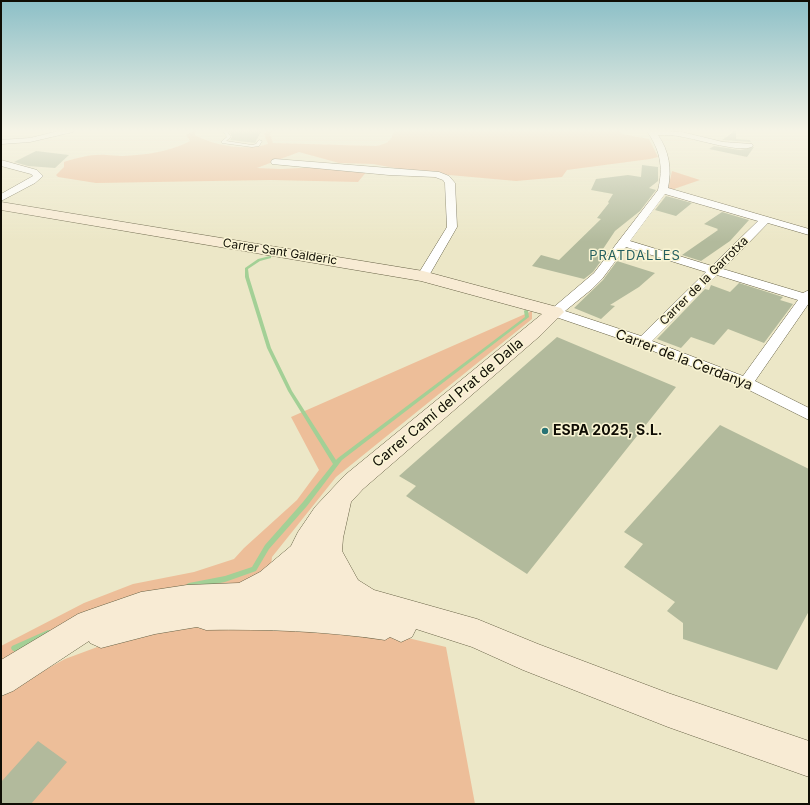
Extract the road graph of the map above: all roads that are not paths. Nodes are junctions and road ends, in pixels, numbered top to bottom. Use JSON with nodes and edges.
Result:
{"nodes":[{"id":1,"x":18,"y":168,"type":"edge"},
{"id":2,"x":338,"y":168,"type":"edge"},
{"id":3,"x":666,"y":168,"type":"edge"},
{"id":4,"x":663,"y":190,"type":"junction"},
{"id":5,"x":1,"y":198,"type":"edge"},
{"id":6,"x":1,"y":206,"type":"edge"},
{"id":7,"x":765,"y":220,"type":"junction"},
{"id":8,"x":809,"y":232,"type":"edge"},
{"id":9,"x":624,"y":243,"type":"junction"},
{"id":10,"x":715,"y":270,"type":"junction"},
{"id":11,"x":423,"y":276,"type":"junction"},
{"id":12,"x":807,"y":296,"type":"edge"},
{"id":13,"x":555,"y":312,"type":"junction"},
{"id":14,"x":643,"y":342,"type":"junction"},
{"id":15,"x":746,"y":383,"type":"junction"},
{"id":16,"x":809,"y":415,"type":"edge"},
{"id":17,"x":315,"y":553,"type":"junction"},
{"id":18,"x":303,"y":594,"type":"junction"},
{"id":19,"x":242,"y":596,"type":"junction"},
{"id":20,"x":369,"y":602,"type":"junction"},
{"id":21,"x":183,"y":616,"type":"junction"},
{"id":22,"x":401,"y":627,"type":"junction"},
{"id":23,"x":40,"y":654,"type":"junction"},
{"id":24,"x":535,"y":659,"type":"junction"},
{"id":25,"x":1,"y":679,"type":"edge"},
{"id":26,"x":809,"y":759,"type":"edge"}],
"edges":[{"from":1,"to":5,"type":"street"},
{"from":2,"to":11,"type":"street"},
{"from":3,"to":4,"type":"street"},
{"from":4,"to":7,"type":"street"},
{"from":4,"to":9,"type":"street"},
{"from":6,"to":11,"type":"street","name":"Carrer Sant Galderic"},
{"from":7,"to":8,"type":"street"},
{"from":7,"to":10,"type":"street","name":"Carrer de la Garrotxa"},
{"from":9,"to":10,"type":"street"},
{"from":9,"to":13,"type":"street"},
{"from":10,"to":12,"type":"street"},
{"from":10,"to":14,"type":"street","name":"Carrer de la Garrotxa"},
{"from":11,"to":13,"type":"street","name":"Carrer Sant Galderic"},
{"from":12,"to":15,"type":"street"},
{"from":13,"to":14,"type":"street","name":"Carrer de la Cerdanya"},
{"from":13,"to":17,"type":"street","name":"Carrer Camí del Prat de Dalla"},
{"from":14,"to":15,"type":"street","name":"Carrer de la Cerdanya"},
{"from":15,"to":16,"type":"street","name":"Carrer de la Cerdanya"},
{"from":17,"to":18,"type":"street"},
{"from":17,"to":19,"type":"street"},
{"from":17,"to":20,"type":"street"},
{"from":18,"to":19,"type":"street"},
{"from":18,"to":20,"type":"street"},
{"from":18,"to":21,"type":"street"},
{"from":18,"to":22,"type":"street"},
{"from":19,"to":23,"type":"street"},
{"from":20,"to":24,"type":"street"},
{"from":21,"to":22,"type":"street"},
{"from":21,"to":23,"type":"street"},
{"from":22,"to":24,"type":"street"},
{"from":23,"to":25,"type":"street"},
{"from":24,"to":26,"type":"street"}]}
